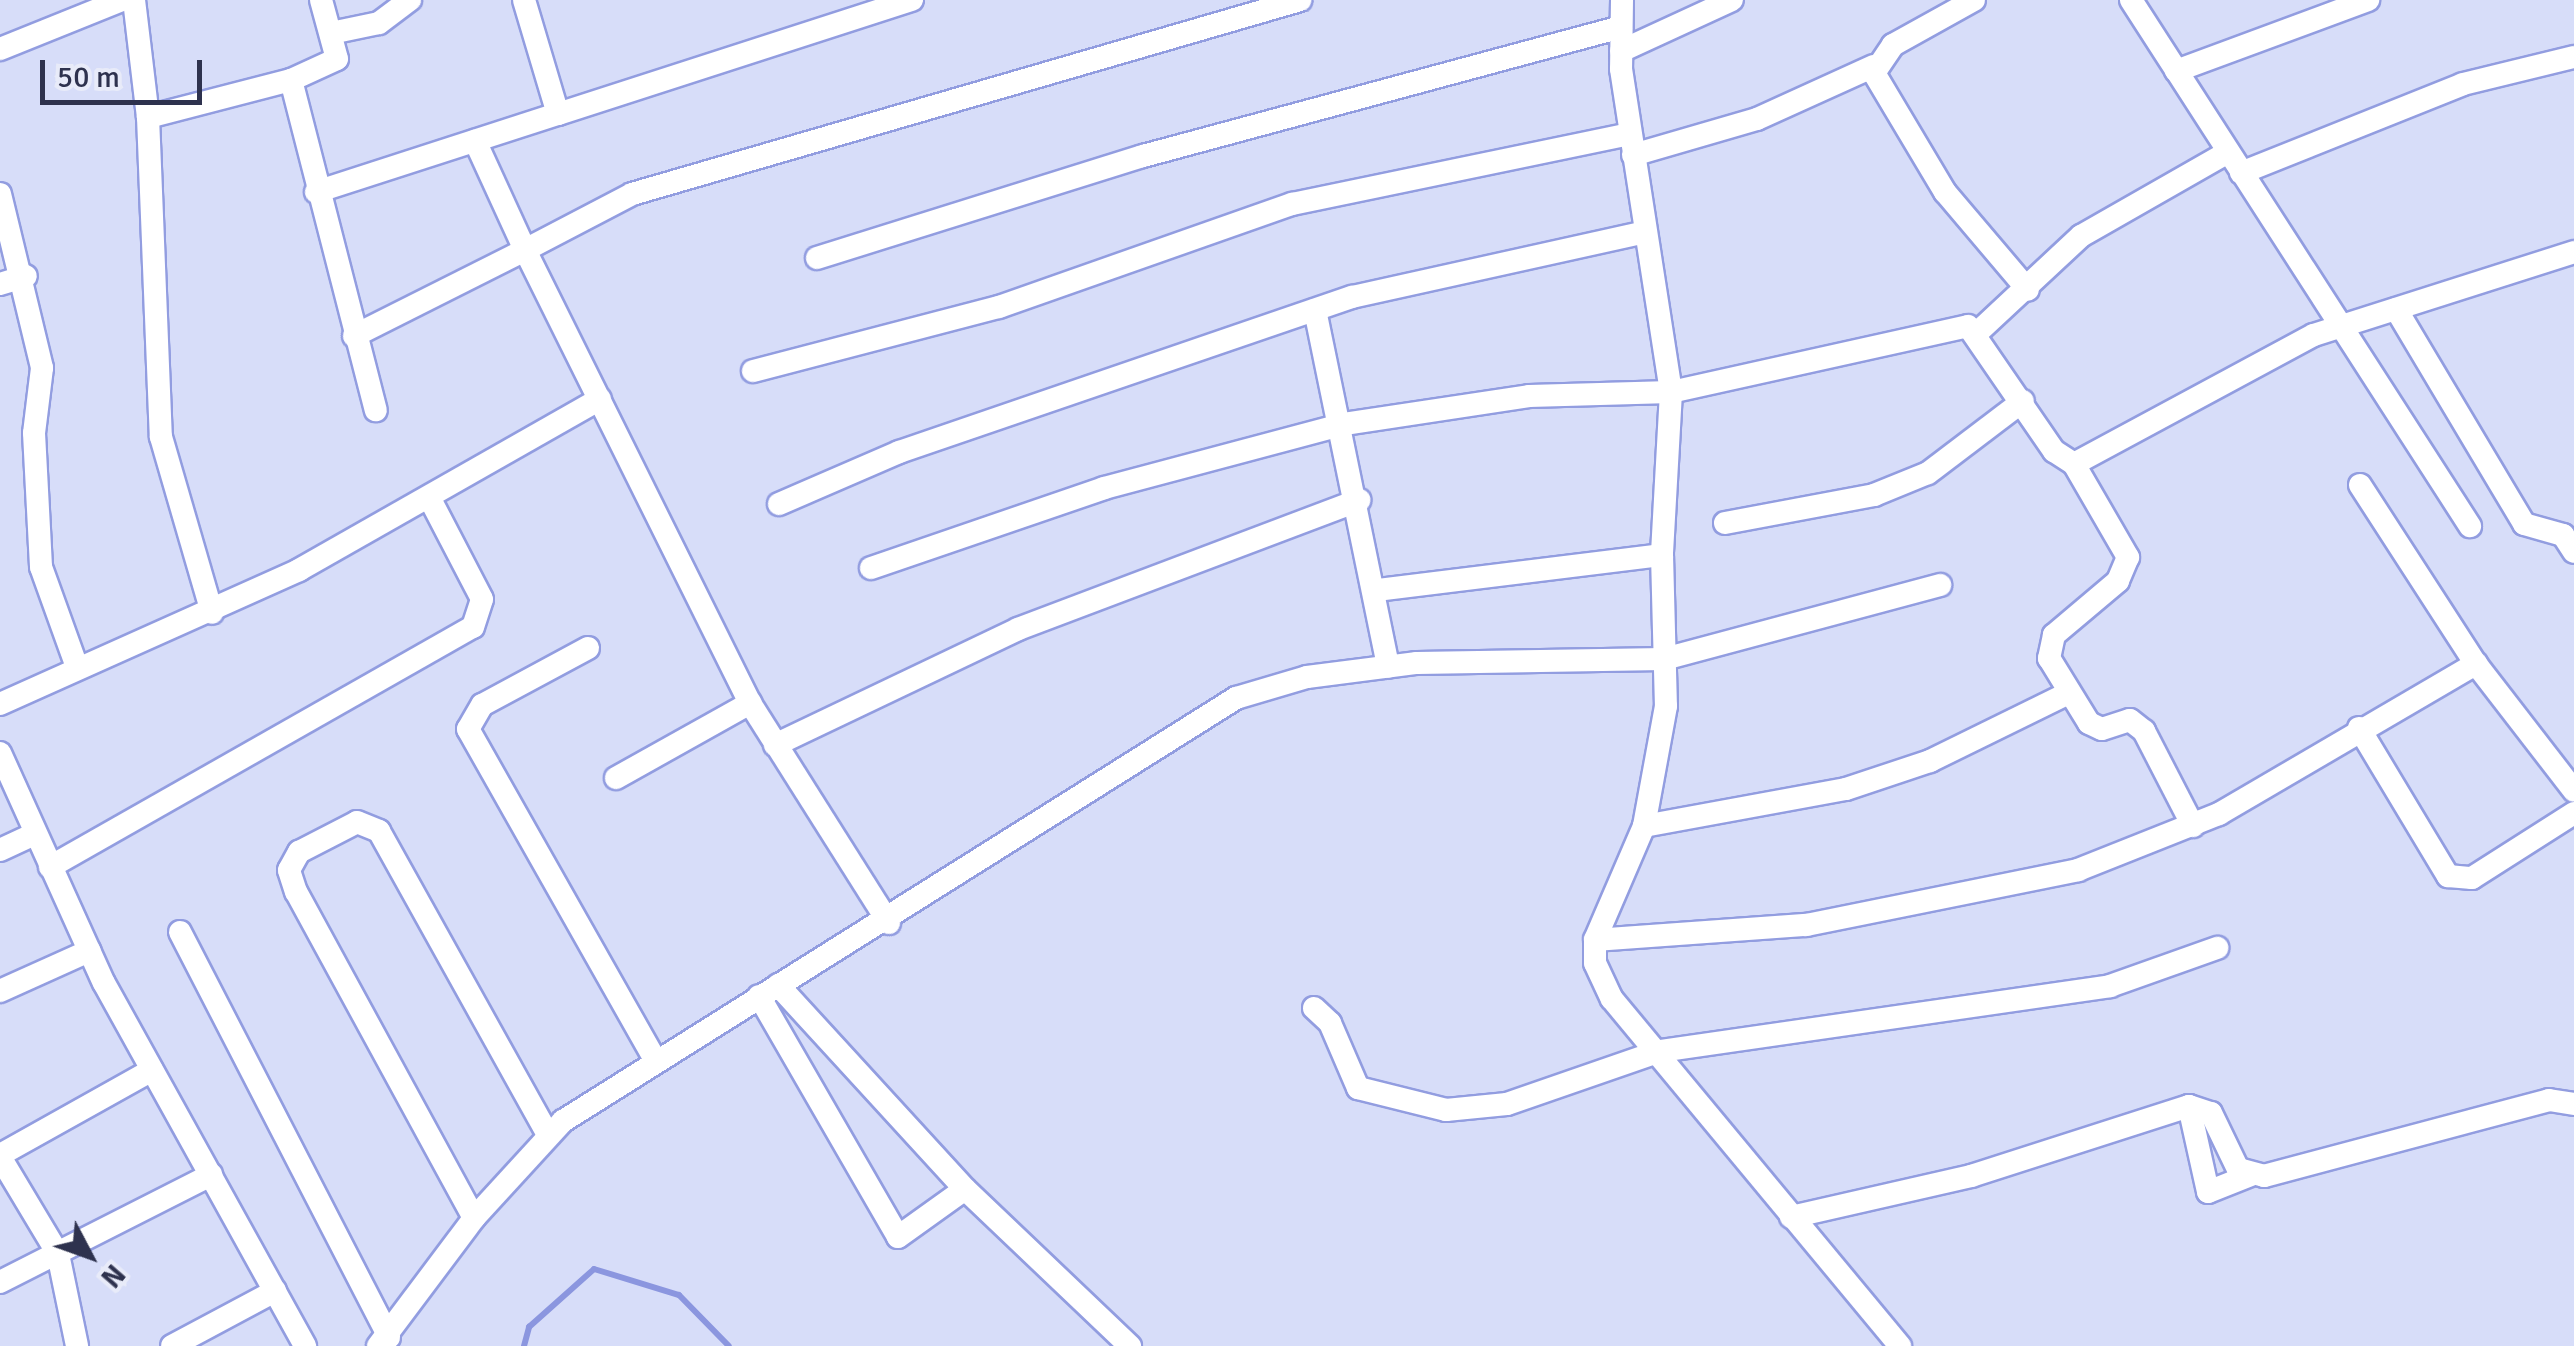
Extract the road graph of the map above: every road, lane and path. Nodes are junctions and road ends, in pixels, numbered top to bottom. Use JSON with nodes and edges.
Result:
{"nodes":[{"id":1,"x":122,"y":0,"type":"edge"},
{"id":2,"x":134,"y":0,"type":"edge"},
{"id":3,"x":321,"y":0,"type":"edge"},
{"id":4,"x":410,"y":0,"type":"edge"},
{"id":5,"x":524,"y":0,"type":"edge"},
{"id":6,"x":912,"y":0,"type":"edge"},
{"id":7,"x":1300,"y":0,"type":"edge"},
{"id":8,"x":1622,"y":0,"type":"edge"},
{"id":9,"x":1732,"y":0,"type":"edge"},
{"id":10,"x":1974,"y":0,"type":"edge"},
{"id":11,"x":2130,"y":0,"type":"edge"},
{"id":12,"x":2368,"y":0,"type":"edge"},
{"id":13,"x":331,"y":33,"type":"junction"},
{"id":14,"x":1621,"y":39,"type":"junction"},
{"id":15,"x":0,"y":49,"type":"edge"},
{"id":16,"x":2574,"y":57,"type":"edge"},
{"id":17,"x":1874,"y":66,"type":"junction"},
{"id":18,"x":2176,"y":71,"type":"junction"},
{"id":19,"x":291,"y":80,"type":"junction"},
{"id":20,"x":558,"y":114,"type":"junction"},
{"id":21,"x":148,"y":117,"type":"junction"},
{"id":22,"x":475,"y":140,"type":"junction"},
{"id":23,"x":1632,"y":144,"type":"junction"},
{"id":24,"x":2228,"y":152,"type":"junction"},
{"id":25,"x":2242,"y":173,"type":"junction"},
{"id":26,"x":316,"y":192,"type":"junction"},
{"id":27,"x":0,"y":194,"type":"edge"},
{"id":28,"x":1644,"y":232,"type":"junction"},
{"id":29,"x":524,"y":250,"type":"junction"},
{"id":30,"x":2574,"y":252,"type":"edge"},
{"id":31,"x":816,"y":258,"type":"dead end"},
{"id":32,"x":26,"y":276,"type":"junction"},
{"id":33,"x":0,"y":284,"type":"edge"},
{"id":34,"x":2028,"y":290,"type":"junction"},
{"id":35,"x":2396,"y":309,"type":"junction"},
{"id":36,"x":1315,"y":310,"type":"junction"},
{"id":37,"x":2341,"y":327,"type":"junction"},
{"id":38,"x":1978,"y":332,"type":"junction"},
{"id":39,"x":354,"y":336,"type":"junction"},
{"id":40,"x":753,"y":371,"type":"dead end"},
{"id":41,"x":1671,"y":392,"type":"junction"},
{"id":42,"x":600,"y":400,"type":"junction"},
{"id":43,"x":2023,"y":401,"type":"junction"},
{"id":44,"x":376,"y":410,"type":"dead end"},
{"id":45,"x":1344,"y":424,"type":"junction"},
{"id":46,"x":2074,"y":464,"type":"junction"},
{"id":47,"x":2360,"y":484,"type":"dead end"},
{"id":48,"x":1359,"y":500,"type":"junction"},
{"id":49,"x":430,"y":501,"type":"junction"},
{"id":50,"x":779,"y":504,"type":"dead end"},
{"id":51,"x":1724,"y":522,"type":"dead end"},
{"id":52,"x":2470,"y":526,"type":"dead end"},
{"id":53,"x":2570,"y":539,"type":"edge"},
{"id":54,"x":1662,"y":555,"type":"junction"},
{"id":55,"x":871,"y":568,"type":"dead end"},
{"id":56,"x":1940,"y":585,"type":"dead end"},
{"id":57,"x":1377,"y":590,"type":"junction"},
{"id":58,"x":212,"y":613,"type":"junction"},
{"id":59,"x":588,"y":648,"type":"dead end"},
{"id":60,"x":1664,"y":660,"type":"junction"},
{"id":61,"x":76,"y":664,"type":"junction"},
{"id":62,"x":2476,"y":664,"type":"junction"},
{"id":63,"x":1388,"y":667,"type":"junction"},
{"id":64,"x":2070,"y":693,"type":"junction"},
{"id":65,"x":750,"y":703,"type":"junction"},
{"id":66,"x":0,"y":704,"type":"edge"},
{"id":67,"x":2359,"y":728,"type":"junction"},
{"id":68,"x":775,"y":746,"type":"junction"},
{"id":69,"x":0,"y":753,"type":"edge"},
{"id":70,"x":616,"y":778,"type":"dead end"},
{"id":71,"x":2574,"y":790,"type":"edge"},
{"id":72,"x":2574,"y":812,"type":"edge"},
{"id":73,"x":1644,"y":826,"type":"junction"},
{"id":74,"x":2193,"y":826,"type":"junction"},
{"id":75,"x":35,"y":834,"type":"junction"},
{"id":76,"x":0,"y":850,"type":"edge"},
{"id":77,"x":50,"y":867,"type":"junction"},
{"id":78,"x":889,"y":923,"type":"junction"},
{"id":79,"x":180,"y":932,"type":"dead end"},
{"id":80,"x":1596,"y":940,"type":"junction"},
{"id":81,"x":2217,"y":948,"type":"dead end"},
{"id":82,"x":89,"y":952,"type":"junction"},
{"id":83,"x":768,"y":991,"type":"junction"},
{"id":84,"x":0,"y":992,"type":"edge"},
{"id":85,"x":1314,"y":1008,"type":"dead end"},
{"id":86,"x":1660,"y":1051,"type":"junction"},
{"id":87,"x":655,"y":1060,"type":"junction"},
{"id":88,"x":152,"y":1070,"type":"junction"},
{"id":89,"x":2572,"y":1098,"type":"edge"},
{"id":90,"x":2189,"y":1106,"type":"junction"},
{"id":91,"x":548,"y":1135,"type":"junction"},
{"id":92,"x":0,"y":1156,"type":"edge"},
{"id":93,"x":211,"y":1175,"type":"junction"},
{"id":94,"x":2251,"y":1175,"type":"junction"},
{"id":95,"x":965,"y":1189,"type":"junction"},
{"id":96,"x":1790,"y":1217,"type":"junction"},
{"id":97,"x":474,"y":1218,"type":"junction"},
{"id":98,"x":58,"y":1254,"type":"junction"},
{"id":99,"x":0,"y":1282,"type":"edge"},
{"id":100,"x":275,"y":1291,"type":"junction"},
{"id":101,"x":383,"y":1341,"type":"edge"},
{"id":102,"x":76,"y":1346,"type":"edge"},
{"id":103,"x":172,"y":1346,"type":"edge"},
{"id":104,"x":306,"y":1346,"type":"edge"},
{"id":105,"x":1130,"y":1346,"type":"edge"},
{"id":106,"x":1900,"y":1346,"type":"edge"}],
"edges":[{"from":1,"to":15,"type":"street"},
{"from":2,"to":21,"type":"street"},
{"from":3,"to":13,"type":"street"},
{"from":4,"to":13,"type":"street"},
{"from":5,"to":20,"type":"street"},
{"from":6,"to":20,"type":"street"},
{"from":7,"to":29,"type":"street"},
{"from":8,"to":14,"type":"street"},
{"from":9,"to":14,"type":"street"},
{"from":10,"to":17,"type":"street"},
{"from":11,"to":18,"type":"street"},
{"from":12,"to":18,"type":"street"},
{"from":13,"to":19,"type":"street"},
{"from":14,"to":23,"type":"street"},
{"from":14,"to":31,"type":"street"},
{"from":16,"to":25,"type":"street"},
{"from":17,"to":23,"type":"street"},
{"from":17,"to":34,"type":"street"},
{"from":18,"to":24,"type":"street"},
{"from":19,"to":21,"type":"street"},
{"from":19,"to":26,"type":"street"},
{"from":20,"to":22,"type":"street"},
{"from":21,"to":58,"type":"street"},
{"from":22,"to":26,"type":"street"},
{"from":22,"to":29,"type":"street"},
{"from":23,"to":28,"type":"street"},
{"from":23,"to":40,"type":"street"},
{"from":24,"to":25,"type":"street"},
{"from":24,"to":34,"type":"street"},
{"from":25,"to":37,"type":"street"},
{"from":26,"to":39,"type":"street"},
{"from":27,"to":32,"type":"street"},
{"from":28,"to":36,"type":"street"},
{"from":28,"to":41,"type":"street"},
{"from":29,"to":39,"type":"street"},
{"from":29,"to":42,"type":"street"},
{"from":30,"to":35,"type":"street"},
{"from":32,"to":33,"type":"street"},
{"from":32,"to":61,"type":"street"},
{"from":34,"to":38,"type":"street"},
{"from":35,"to":37,"type":"street"},
{"from":35,"to":53,"type":"street"},
{"from":36,"to":45,"type":"street"},
{"from":36,"to":50,"type":"street"},
{"from":37,"to":46,"type":"street"},
{"from":37,"to":52,"type":"street"},
{"from":38,"to":41,"type":"street"},
{"from":38,"to":43,"type":"street"},
{"from":39,"to":44,"type":"street"},
{"from":41,"to":45,"type":"street"},
{"from":41,"to":54,"type":"street"},
{"from":42,"to":49,"type":"street"},
{"from":42,"to":65,"type":"street"},
{"from":43,"to":46,"type":"street"},
{"from":43,"to":51,"type":"street"},
{"from":45,"to":48,"type":"street"},
{"from":45,"to":55,"type":"street"},
{"from":46,"to":64,"type":"street"},
{"from":47,"to":62,"type":"street"},
{"from":48,"to":57,"type":"street"},
{"from":48,"to":68,"type":"street"},
{"from":49,"to":58,"type":"street"},
{"from":49,"to":77,"type":"street"},
{"from":54,"to":57,"type":"street"},
{"from":54,"to":60,"type":"street"},
{"from":56,"to":60,"type":"street"},
{"from":57,"to":63,"type":"street"},
{"from":58,"to":61,"type":"street"},
{"from":59,"to":87,"type":"street"},
{"from":60,"to":63,"type":"street"},
{"from":60,"to":73,"type":"street"},
{"from":61,"to":66,"type":"street"},
{"from":62,"to":67,"type":"street"},
{"from":62,"to":71,"type":"street"},
{"from":63,"to":78,"type":"street"},
{"from":64,"to":73,"type":"street"},
{"from":64,"to":74,"type":"street"},
{"from":65,"to":68,"type":"street"},
{"from":65,"to":70,"type":"street"},
{"from":67,"to":72,"type":"street"},
{"from":67,"to":74,"type":"street"},
{"from":68,"to":78,"type":"street"},
{"from":69,"to":75,"type":"street"},
{"from":73,"to":80,"type":"street"},
{"from":74,"to":80,"type":"street"},
{"from":75,"to":76,"type":"street"},
{"from":75,"to":77,"type":"street"},
{"from":77,"to":82,"type":"street"},
{"from":78,"to":83,"type":"street"},
{"from":79,"to":101,"type":"street"},
{"from":80,"to":86,"type":"street"},
{"from":81,"to":86,"type":"street"},
{"from":82,"to":84,"type":"street"},
{"from":82,"to":88,"type":"street"},
{"from":83,"to":87,"type":"street"},
{"from":83,"to":95,"type":"street"},
{"from":83,"to":95,"type":"street"},
{"from":85,"to":86,"type":"street"},
{"from":86,"to":96,"type":"street"},
{"from":87,"to":91,"type":"street"},
{"from":88,"to":92,"type":"street"},
{"from":88,"to":93,"type":"street"},
{"from":89,"to":94,"type":"street"},
{"from":90,"to":94,"type":"street"},
{"from":90,"to":94,"type":"street"},
{"from":90,"to":96,"type":"street"},
{"from":91,"to":97,"type":"street"},
{"from":91,"to":97,"type":"street"},
{"from":92,"to":98,"type":"street"},
{"from":93,"to":98,"type":"street"},
{"from":93,"to":100,"type":"street"},
{"from":95,"to":105,"type":"street"},
{"from":96,"to":106,"type":"street"},
{"from":97,"to":101,"type":"street"},
{"from":98,"to":99,"type":"street"},
{"from":98,"to":102,"type":"street"},
{"from":100,"to":103,"type":"street"},
{"from":100,"to":104,"type":"street"}]}
